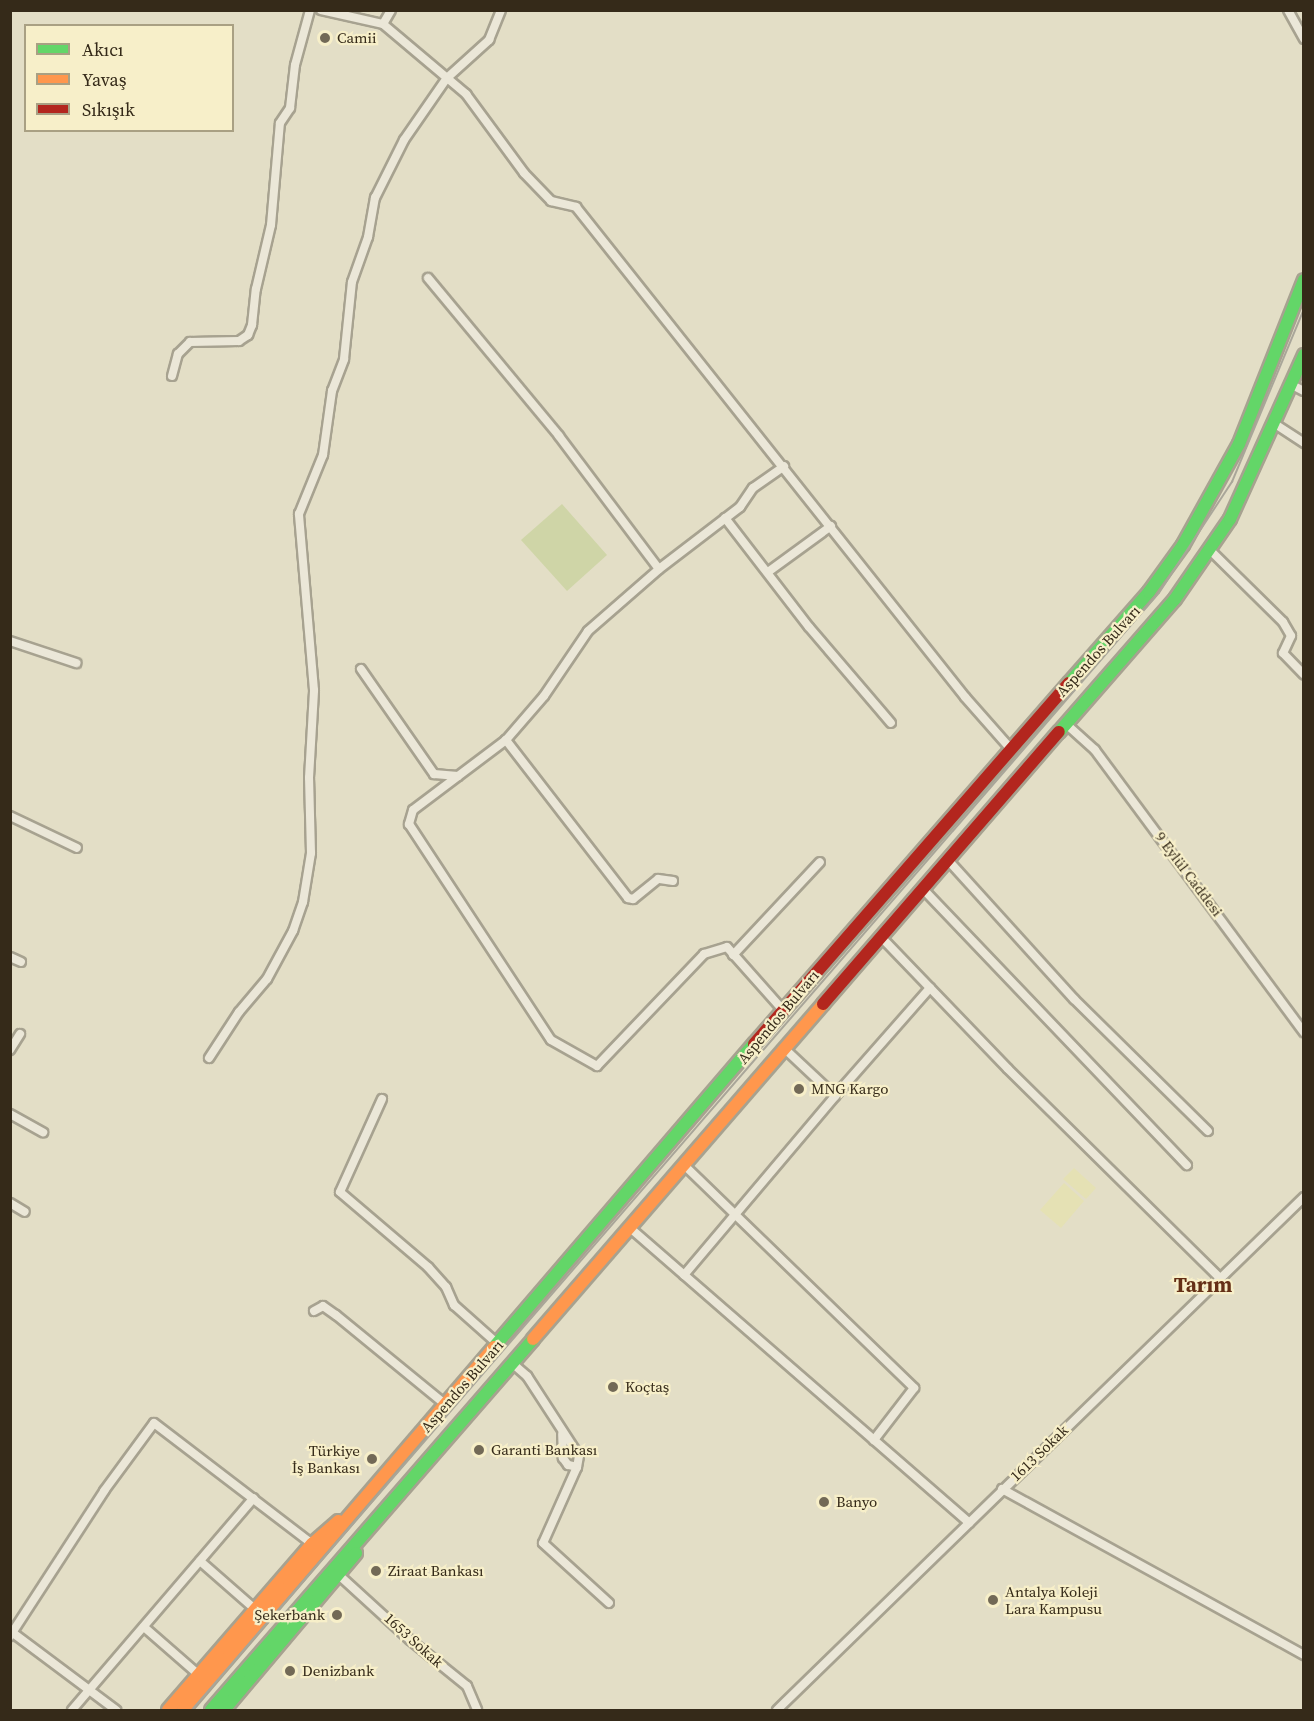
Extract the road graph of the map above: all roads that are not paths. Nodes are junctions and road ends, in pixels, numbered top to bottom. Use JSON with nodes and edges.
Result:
{"nodes":[{"id":1,"x":310,"y":10,"type":"edge"},
{"id":2,"x":321,"y":10,"type":"edge"},
{"id":3,"x":391,"y":10,"type":"edge"},
{"id":4,"x":501,"y":10,"type":"edge"},
{"id":5,"x":1288,"y":10,"type":"edge"},
{"id":6,"x":343,"y":14,"type":"edge"},
{"id":7,"x":383,"y":24,"type":"junction"},
{"id":8,"x":1304,"y":39,"type":"edge"},
{"id":9,"x":447,"y":78,"type":"junction"},
{"id":10,"x":428,"y":278,"type":"dead end"},
{"id":11,"x":1304,"y":280,"type":"edge"},
{"id":12,"x":1304,"y":355,"type":"edge"},
{"id":13,"x":172,"y":376,"type":"dead end"},
{"id":14,"x":1292,"y":385,"type":"junction"},
{"id":15,"x":1304,"y":391,"type":"edge"},
{"id":16,"x":1275,"y":424,"type":"junction"},
{"id":17,"x":1304,"y":443,"type":"edge"},
{"id":18,"x":784,"y":466,"type":"junction"},
{"id":19,"x":725,"y":518,"type":"junction"},
{"id":20,"x":831,"y":526,"type":"junction"},
{"id":21,"x":1211,"y":551,"type":"junction"},
{"id":22,"x":659,"y":569,"type":"junction"},
{"id":23,"x":768,"y":572,"type":"junction"},
{"id":24,"x":10,"y":641,"type":"edge"},
{"id":25,"x":76,"y":663,"type":"dead end"},
{"id":26,"x":361,"y":669,"type":"dead end"},
{"id":27,"x":1304,"y":675,"type":"edge"},
{"id":28,"x":891,"y":723,"type":"dead end"},
{"id":29,"x":1065,"y":723,"type":"junction"},
{"id":30,"x":506,"y":740,"type":"junction"},
{"id":31,"x":1010,"y":748,"type":"junction"},
{"id":32,"x":458,"y":776,"type":"junction"},
{"id":33,"x":10,"y":816,"type":"edge"},
{"id":34,"x":77,"y":848,"type":"dead end"},
{"id":35,"x":947,"y":859,"type":"junction"},
{"id":36,"x":820,"y":862,"type":"dead end"},
{"id":37,"x":673,"y":881,"type":"dead end"},
{"id":38,"x":923,"y":889,"type":"junction"},
{"id":39,"x":883,"y":939,"type":"junction"},
{"id":40,"x":733,"y":955,"type":"junction"},
{"id":41,"x":10,"y":957,"type":"edge"},
{"id":42,"x":21,"y":962,"type":"dead end"},
{"id":43,"x":930,"y":988,"type":"junction"},
{"id":44,"x":783,"y":1010,"type":"junction"},
{"id":45,"x":1304,"y":1032,"type":"edge"},
{"id":46,"x":20,"y":1034,"type":"dead end"},
{"id":47,"x":10,"y":1050,"type":"edge"},
{"id":48,"x":787,"y":1051,"type":"junction"},
{"id":49,"x":209,"y":1058,"type":"dead end"},
{"id":50,"x":835,"y":1096,"type":"junction"},
{"id":51,"x":382,"y":1099,"type":"dead end"},
{"id":52,"x":10,"y":1114,"type":"edge"},
{"id":53,"x":1208,"y":1131,"type":"dead end"},
{"id":54,"x":44,"y":1132,"type":"dead end"},
{"id":55,"x":683,"y":1164,"type":"junction"},
{"id":56,"x":1187,"y":1165,"type":"dead end"},
{"id":57,"x":1304,"y":1197,"type":"edge"},
{"id":58,"x":10,"y":1203,"type":"edge"},
{"id":59,"x":25,"y":1212,"type":"dead end"},
{"id":60,"x":736,"y":1215,"type":"junction"},
{"id":61,"x":629,"y":1227,"type":"junction"},
{"id":62,"x":684,"y":1275,"type":"junction"},
{"id":63,"x":1219,"y":1277,"type":"junction"},
{"id":64,"x":314,"y":1311,"type":"dead end"},
{"id":65,"x":498,"y":1344,"type":"junction"},
{"id":66,"x":512,"y":1363,"type":"junction"},
{"id":67,"x":446,"y":1405,"type":"junction"},
{"id":68,"x":562,"y":1434,"type":"junction"},
{"id":69,"x":874,"y":1440,"type":"junction"},
{"id":70,"x":577,"y":1467,"type":"junction"},
{"id":71,"x":1002,"y":1489,"type":"junction"},
{"id":72,"x":367,"y":1497,"type":"junction"},
{"id":73,"x":254,"y":1498,"type":"junction"},
{"id":74,"x":386,"y":1509,"type":"junction"},
{"id":75,"x":969,"y":1523,"type":"junction"},
{"id":76,"x":312,"y":1544,"type":"junction"},
{"id":77,"x":200,"y":1562,"type":"junction"},
{"id":78,"x":340,"y":1576,"type":"junction"},
{"id":79,"x":609,"y":1604,"type":"dead end"},
{"id":80,"x":256,"y":1610,"type":"junction"},
{"id":81,"x":144,"y":1627,"type":"junction"},
{"id":82,"x":12,"y":1634,"type":"edge"},
{"id":83,"x":1304,"y":1656,"type":"edge"},
{"id":84,"x":199,"y":1675,"type":"junction"},
{"id":85,"x":91,"y":1689,"type":"junction"},
{"id":86,"x":72,"y":1710,"type":"edge"},
{"id":87,"x":116,"y":1710,"type":"edge"},
{"id":88,"x":168,"y":1710,"type":"edge"},
{"id":89,"x":183,"y":1710,"type":"edge"},
{"id":90,"x":211,"y":1710,"type":"edge"},
{"id":91,"x":224,"y":1710,"type":"edge"},
{"id":92,"x":477,"y":1710,"type":"edge"},
{"id":93,"x":777,"y":1710,"type":"edge"}],
"edges":[{"from":1,"to":13,"type":"street"},
{"from":2,"to":6,"type":"street"},
{"from":3,"to":7,"type":"street"},
{"from":4,"to":9,"type":"street"},
{"from":5,"to":8,"type":"street"},
{"from":6,"to":7,"type":"street"},
{"from":7,"to":9,"type":"street"},
{"from":9,"to":18,"type":"street"},
{"from":9,"to":49,"type":"street"},
{"from":10,"to":22,"type":"street"},
{"from":11,"to":31,"type":"main road","name":"Aspendos Bulvarı"},
{"from":12,"to":14,"type":"main road","name":"Aspendos Bulvarı"},
{"from":14,"to":15,"type":"street"},
{"from":14,"to":16,"type":"main road","name":"Aspendos Bulvarı"},
{"from":16,"to":17,"type":"street"},
{"from":16,"to":21,"type":"main road","name":"Aspendos Bulvarı"},
{"from":18,"to":19,"type":"street"},
{"from":18,"to":20,"type":"street"},
{"from":19,"to":22,"type":"street"},
{"from":19,"to":23,"type":"street"},
{"from":20,"to":23,"type":"street"},
{"from":20,"to":31,"type":"street"},
{"from":21,"to":27,"type":"street"},
{"from":21,"to":29,"type":"main road","name":"Aspendos Bulvarı"},
{"from":22,"to":30,"type":"street"},
{"from":23,"to":28,"type":"street"},
{"from":24,"to":25,"type":"street"},
{"from":26,"to":32,"type":"street"},
{"from":29,"to":35,"type":"main road","name":"Aspendos Bulvarı"},
{"from":29,"to":45,"type":"street","name":"9 Eylül Caddesi"},
{"from":30,"to":32,"type":"street"},
{"from":30,"to":37,"type":"street"},
{"from":31,"to":44,"type":"main road","name":"Aspendos Bulvarı"},
{"from":32,"to":40,"type":"street"},
{"from":33,"to":34,"type":"street"},
{"from":35,"to":38,"type":"main road","name":"Aspendos Bulvarı"},
{"from":35,"to":53,"type":"street"},
{"from":36,"to":40,"type":"street"},
{"from":38,"to":39,"type":"main road","name":"Aspendos Bulvarı"},
{"from":38,"to":56,"type":"street"},
{"from":39,"to":43,"type":"street"},
{"from":39,"to":48,"type":"main road","name":"Aspendos Bulvarı"},
{"from":40,"to":44,"type":"street"},
{"from":41,"to":42,"type":"street"},
{"from":43,"to":50,"type":"street"},
{"from":43,"to":63,"type":"street"},
{"from":44,"to":65,"type":"main road","name":"Aspendos Bulvarı"},
{"from":46,"to":47,"type":"street"},
{"from":48,"to":50,"type":"street"},
{"from":48,"to":55,"type":"main road","name":"Aspendos Bulvarı"},
{"from":50,"to":60,"type":"street"},
{"from":51,"to":65,"type":"street"},
{"from":52,"to":54,"type":"street"},
{"from":55,"to":60,"type":"street"},
{"from":55,"to":61,"type":"main road","name":"Aspendos Bulvarı"},
{"from":57,"to":63,"type":"street","name":"1613 Sokak"},
{"from":58,"to":59,"type":"street"},
{"from":60,"to":62,"type":"street"},
{"from":60,"to":69,"type":"street"},
{"from":61,"to":62,"type":"street"},
{"from":61,"to":66,"type":"main road","name":"Aspendos Bulvarı"},
{"from":62,"to":69,"type":"street"},
{"from":63,"to":71,"type":"street","name":"1613 Sokak"},
{"from":64,"to":67,"type":"street"},
{"from":65,"to":67,"type":"main road","name":"Aspendos Bulvarı"},
{"from":66,"to":68,"type":"street"},
{"from":66,"to":74,"type":"main road","name":"Aspendos Bulvarı"},
{"from":67,"to":72,"type":"main road","name":"Aspendos Bulvarı"},
{"from":68,"to":70,"type":"street"},
{"from":68,"to":70,"type":"street"},
{"from":69,"to":75,"type":"street"},
{"from":70,"to":79,"type":"street"},
{"from":71,"to":75,"type":"street","name":"1613 Sokak"},
{"from":71,"to":83,"type":"street"},
{"from":72,"to":76,"type":"main road"},
{"from":72,"to":89,"type":"main road","name":"Aspendos Bulvarı"},
{"from":73,"to":76,"type":"street"},
{"from":73,"to":77,"type":"street"},
{"from":73,"to":82,"type":"street"},
{"from":74,"to":78,"type":"main road"},
{"from":74,"to":90,"type":"main road","name":"Aspendos Bulvarı"},
{"from":75,"to":93,"type":"street","name":"1613 Sokak"},
{"from":76,"to":80,"type":"main road"},
{"from":77,"to":80,"type":"street"},
{"from":77,"to":81,"type":"street"},
{"from":78,"to":91,"type":"main road"},
{"from":78,"to":92,"type":"street","name":"1653 Sokak"},
{"from":80,"to":84,"type":"main road"},
{"from":81,"to":84,"type":"street"},
{"from":81,"to":85,"type":"street"},
{"from":82,"to":85,"type":"street"},
{"from":84,"to":88,"type":"main road"},
{"from":85,"to":86,"type":"street"},
{"from":85,"to":87,"type":"street"}]}
